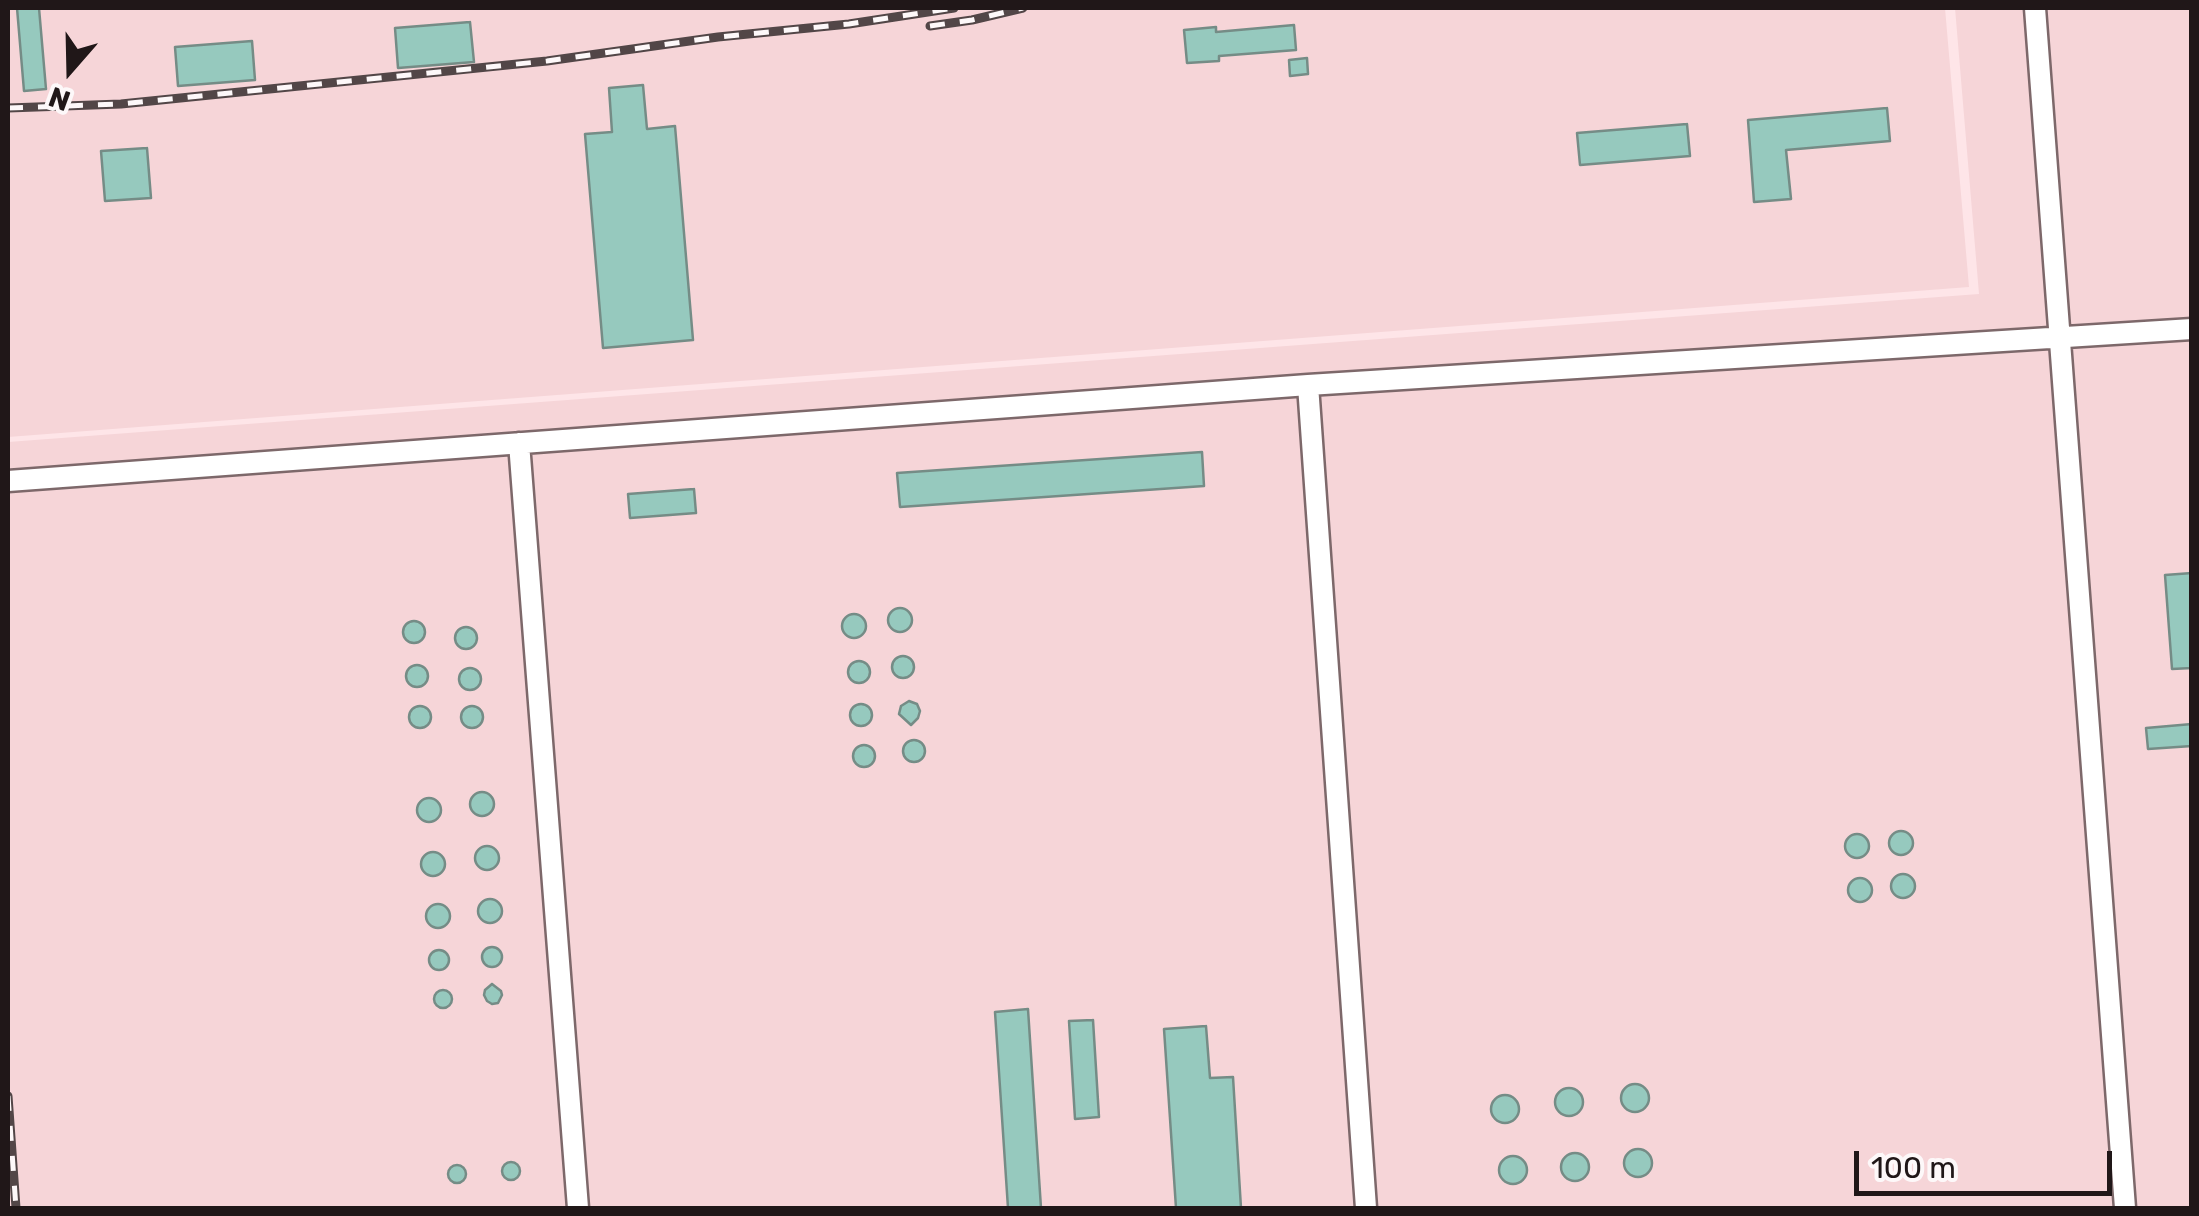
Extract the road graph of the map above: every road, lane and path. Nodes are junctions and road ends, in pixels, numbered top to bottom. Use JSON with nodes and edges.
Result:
{"nodes":[{"id":1,"x":2035,"y":8,"type":"edge"},
{"id":2,"x":2192,"y":329,"type":"edge"},
{"id":3,"x":2060,"y":338,"type":"junction"},
{"id":4,"x":1308,"y":385,"type":"junction"},
{"id":5,"x":520,"y":444,"type":"junction"},
{"id":6,"x":8,"y":482,"type":"edge"},
{"id":7,"x":578,"y":1208,"type":"edge"},
{"id":8,"x":1366,"y":1208,"type":"edge"},
{"id":9,"x":2125,"y":1208,"type":"edge"}],
"edges":[{"from":1,"to":3,"type":"lane"},
{"from":2,"to":3,"type":"lane"},
{"from":3,"to":4,"type":"lane"},
{"from":3,"to":9,"type":"lane"},
{"from":4,"to":5,"type":"lane"},
{"from":4,"to":8,"type":"lane"},
{"from":5,"to":6,"type":"lane"},
{"from":5,"to":7,"type":"lane"}]}
